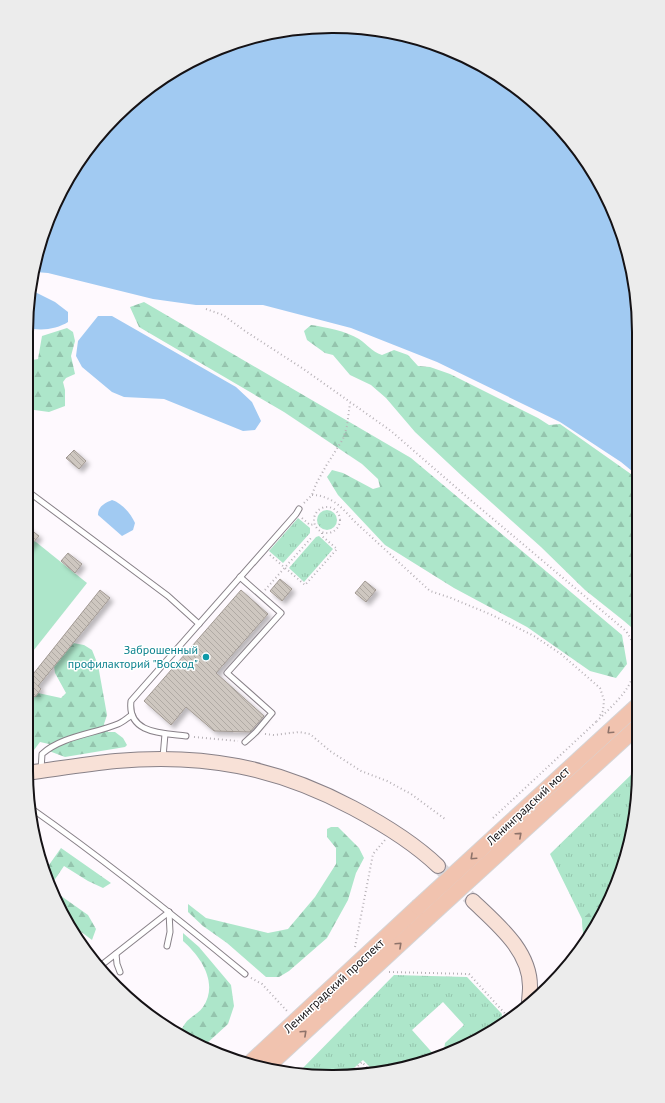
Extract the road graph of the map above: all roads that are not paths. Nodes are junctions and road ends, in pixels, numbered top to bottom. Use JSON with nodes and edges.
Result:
{"nodes":[{"id":1,"x":33,"y":495,"type":"edge"},
{"id":2,"x":298,"y":511,"type":"road end"},
{"id":3,"x":240,"y":577,"type":"junction"},
{"id":4,"x":199,"y":624,"type":"junction"},
{"id":5,"x":632,"y":710,"type":"edge"},
{"id":6,"x":132,"y":715,"type":"junction"},
{"id":7,"x":632,"y":731,"type":"edge"},
{"id":8,"x":165,"y":734,"type":"junction"},
{"id":9,"x":186,"y":736,"type":"road end"},
{"id":10,"x":245,"y":742,"type":"road end"},
{"id":11,"x":163,"y":758,"type":"junction"},
{"id":12,"x":44,"y":772,"type":"junction"},
{"id":13,"x":33,"y":773,"type":"edge"},
{"id":14,"x":36,"y":813,"type":"edge"},
{"id":15,"x":438,"y":866,"type":"tunnel mouth"},
{"id":16,"x":473,"y":901,"type":"tunnel mouth"},
{"id":17,"x":169,"y":912,"type":"junction"},
{"id":18,"x":423,"y":913,"type":"junction"},
{"id":19,"x":167,"y":946,"type":"dead end"},
{"id":20,"x":116,"y":954,"type":"junction"},
{"id":21,"x":103,"y":964,"type":"edge"},
{"id":22,"x":120,"y":972,"type":"dead end"},
{"id":23,"x":245,"y":974,"type":"road end"},
{"id":24,"x":525,"y":1000,"type":"edge"},
{"id":25,"x":254,"y":1060,"type":"edge"},
{"id":26,"x":271,"y":1064,"type":"edge"}],
"edges":[{"from":1,"to":4,"type":"lane"},
{"from":2,"to":3,"type":"lane"},
{"from":3,"to":4,"type":"lane"},
{"from":3,"to":10,"type":"lane"},
{"from":4,"to":6,"type":"lane"},
{"from":5,"to":18,"type":"main road","name":"Ленинградский мост","one_way":true,"bridge":true},
{"from":6,"to":8,"type":"lane"},
{"from":6,"to":12,"type":"lane"},
{"from":18,"to":7,"type":"main road","name":"Ленинградский мост","one_way":true,"bridge":true},
{"from":8,"to":9,"type":"lane"},
{"from":8,"to":11,"type":"lane"},
{"from":11,"to":12,"type":"street"},
{"from":11,"to":15,"type":"street"},
{"from":12,"to":13,"type":"street"},
{"from":14,"to":17,"type":"lane"},
{"from":16,"to":24,"type":"street"},
{"from":17,"to":19,"type":"lane"},
{"from":17,"to":20,"type":"lane"},
{"from":17,"to":23,"type":"lane"},
{"from":18,"to":25,"type":"main road","name":"Ленинградский проспект"},
{"from":26,"to":18,"type":"main road","name":"Ленинградский проспект","one_way":true},
{"from":20,"to":21,"type":"lane"},
{"from":20,"to":22,"type":"lane"}]}
